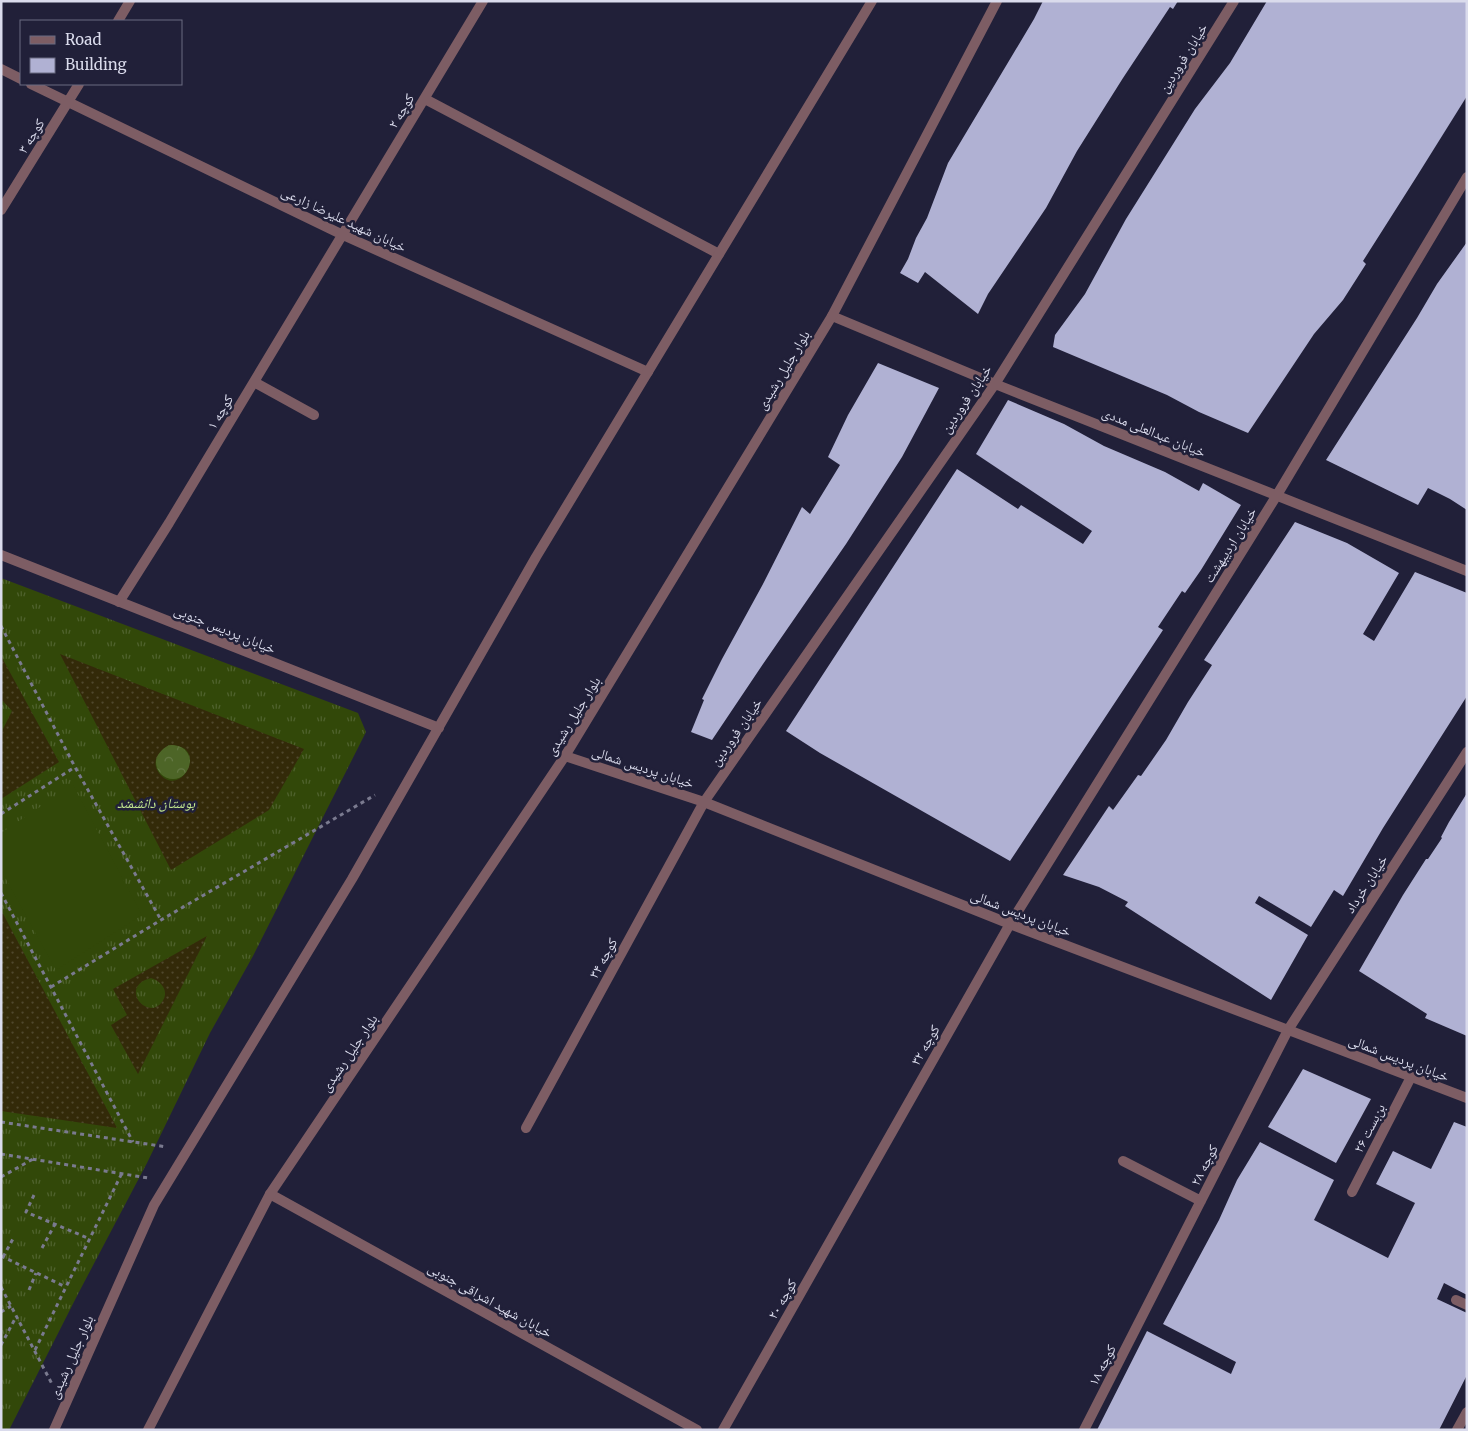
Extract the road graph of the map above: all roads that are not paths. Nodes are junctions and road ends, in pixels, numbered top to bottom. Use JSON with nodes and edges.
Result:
{"nodes":[{"id":1,"x":130,"y":1,"type":"edge"},
{"id":2,"x":483,"y":1,"type":"edge"},
{"id":3,"x":872,"y":1,"type":"edge"},
{"id":4,"x":997,"y":1,"type":"edge"},
{"id":5,"x":1234,"y":1,"type":"edge"},
{"id":6,"x":119,"y":20,"type":"edge"},
{"id":7,"x":1,"y":69,"type":"edge"},
{"id":8,"x":20,"y":78,"type":"edge"},
{"id":9,"x":33,"y":85,"type":"edge"},
{"id":10,"x":78,"y":85,"type":"edge"},
{"id":11,"x":425,"y":98,"type":"junction"},
{"id":12,"x":68,"y":102,"type":"junction"},
{"id":13,"x":1467,"y":177,"type":"edge"},
{"id":14,"x":1,"y":210,"type":"edge"},
{"id":15,"x":343,"y":235,"type":"junction"},
{"id":16,"x":719,"y":254,"type":"junction"},
{"id":17,"x":832,"y":316,"type":"junction"},
{"id":18,"x":648,"y":372,"type":"junction"},
{"id":19,"x":254,"y":382,"type":"junction"},
{"id":20,"x":995,"y":384,"type":"junction"},
{"id":21,"x":314,"y":416,"type":"dead end"},
{"id":22,"x":1277,"y":495,"type":"junction"},
{"id":23,"x":1,"y":555,"type":"edge"},
{"id":24,"x":1467,"y":570,"type":"edge"},
{"id":25,"x":119,"y":602,"type":"junction"},
{"id":26,"x":439,"y":728,"type":"junction"},
{"id":27,"x":1467,"y":752,"type":"edge"},
{"id":28,"x":565,"y":756,"type":"junction"},
{"id":29,"x":704,"y":802,"type":"junction"},
{"id":30,"x":1010,"y":924,"type":"junction"},
{"id":31,"x":1288,"y":1030,"type":"junction"},
{"id":32,"x":1411,"y":1077,"type":"junction"},
{"id":33,"x":1467,"y":1098,"type":"edge"},
{"id":34,"x":526,"y":1128,"type":"dead end"},
{"id":35,"x":1123,"y":1161,"type":"dead end"},
{"id":36,"x":864,"y":1181,"type":"joint"},
{"id":37,"x":1352,"y":1192,"type":"dead end"},
{"id":38,"x":270,"y":1194,"type":"junction"},
{"id":39,"x":1201,"y":1201,"type":"junction"},
{"id":40,"x":1456,"y":1300,"type":"dead end"},
{"id":41,"x":1467,"y":1305,"type":"edge"},
{"id":42,"x":1144,"y":1314,"type":"joint"},
{"id":43,"x":1467,"y":1412,"type":"edge"},
{"id":44,"x":54,"y":1430,"type":"edge"},
{"id":45,"x":148,"y":1430,"type":"edge"},
{"id":46,"x":697,"y":1430,"type":"edge"},
{"id":47,"x":723,"y":1430,"type":"edge"},
{"id":48,"x":1084,"y":1430,"type":"edge"},
{"id":49,"x":1457,"y":1430,"type":"edge"}],
"edges":[{"from":1,"to":6,"type":"street"},
{"from":2,"to":11,"type":"street","name":"کوچه ۲"},
{"from":3,"to":16,"type":"street","name":"بلوار جلیل رشیدی"},
{"from":4,"to":17,"type":"street","name":"بلوار جلیل رشیدی"},
{"from":5,"to":20,"type":"street","name":"خیابان فروردین"},
{"from":7,"to":8,"type":"street"},
{"from":9,"to":12,"type":"street","name":"خیابان شهید علیرضا زارعی"},
{"from":10,"to":12,"type":"street","name":"کوچه ۳"},
{"from":11,"to":15,"type":"street","name":"کوچه ۲"},
{"from":11,"to":16,"type":"street"},
{"from":12,"to":14,"type":"street","name":"کوچه ۳"},
{"from":12,"to":15,"type":"street","name":"خیابان شهید علیرضا زارعی"},
{"from":13,"to":22,"type":"street","name":"خیابان اردیبهشت"},
{"from":15,"to":18,"type":"street","name":"خیابان شهید علیرضا زارعی"},
{"from":15,"to":19,"type":"street","name":"کوچه ۱"},
{"from":16,"to":18,"type":"street","name":"بلوار جلیل رشیدی"},
{"from":17,"to":20,"type":"street","name":"خیابان عبدالعلی مددی"},
{"from":17,"to":28,"type":"street","name":"بلوار جلیل رشیدی"},
{"from":18,"to":26,"type":"street","name":"بلوار جلیل رشیدی"},
{"from":19,"to":21,"type":"street"},
{"from":19,"to":25,"type":"street","name":"کوچه ۱"},
{"from":20,"to":22,"type":"street","name":"خیابان عبدالعلی مددی"},
{"from":20,"to":29,"type":"street","name":"خیابان فروردین"},
{"from":22,"to":24,"type":"street","name":"خیابان عبدالعلی مددی"},
{"from":22,"to":30,"type":"street","name":"خیابان اردیبهشت"},
{"from":23,"to":25,"type":"street","name":"خیابان پردیس جنوبی"},
{"from":25,"to":26,"type":"street","name":"خیابان پردیس جنوبی"},
{"from":26,"to":44,"type":"street","name":"بلوار جلیل رشیدی"},
{"from":27,"to":31,"type":"street","name":"خیابان خرداد"},
{"from":28,"to":29,"type":"street","name":"خیابان پردیس شمالی"},
{"from":28,"to":38,"type":"street","name":"بلوار جلیل رشیدی"},
{"from":29,"to":30,"type":"street","name":"خیابان پردیس شمالی"},
{"from":29,"to":34,"type":"street","name":"کوچه ۳۴"},
{"from":30,"to":31,"type":"street","name":"خیابان پردیس شمالی"},
{"from":30,"to":36,"type":"street","name":"کوچه ۳۲"},
{"from":31,"to":32,"type":"street","name":"خیابان پردیس شمالی"},
{"from":31,"to":39,"type":"street","name":"کوچه ۲۸"},
{"from":32,"to":33,"type":"street","name":"خیابان پردیس شمالی"},
{"from":32,"to":37,"type":"street","name":"بن‌بست ۲۶"},
{"from":35,"to":39,"type":"street"},
{"from":36,"to":47,"type":"street","name":"کوچه ۲۰"},
{"from":38,"to":45,"type":"street","name":"بلوار جلیل رشیدی"},
{"from":38,"to":46,"type":"street","name":"خیابان شهید اشراقی جنوبی"},
{"from":39,"to":42,"type":"street","name":"کوچه ۲۸"},
{"from":40,"to":41,"type":"street"},
{"from":42,"to":48,"type":"street","name":"کوچه ۱۸"},
{"from":43,"to":49,"type":"street"}]}
